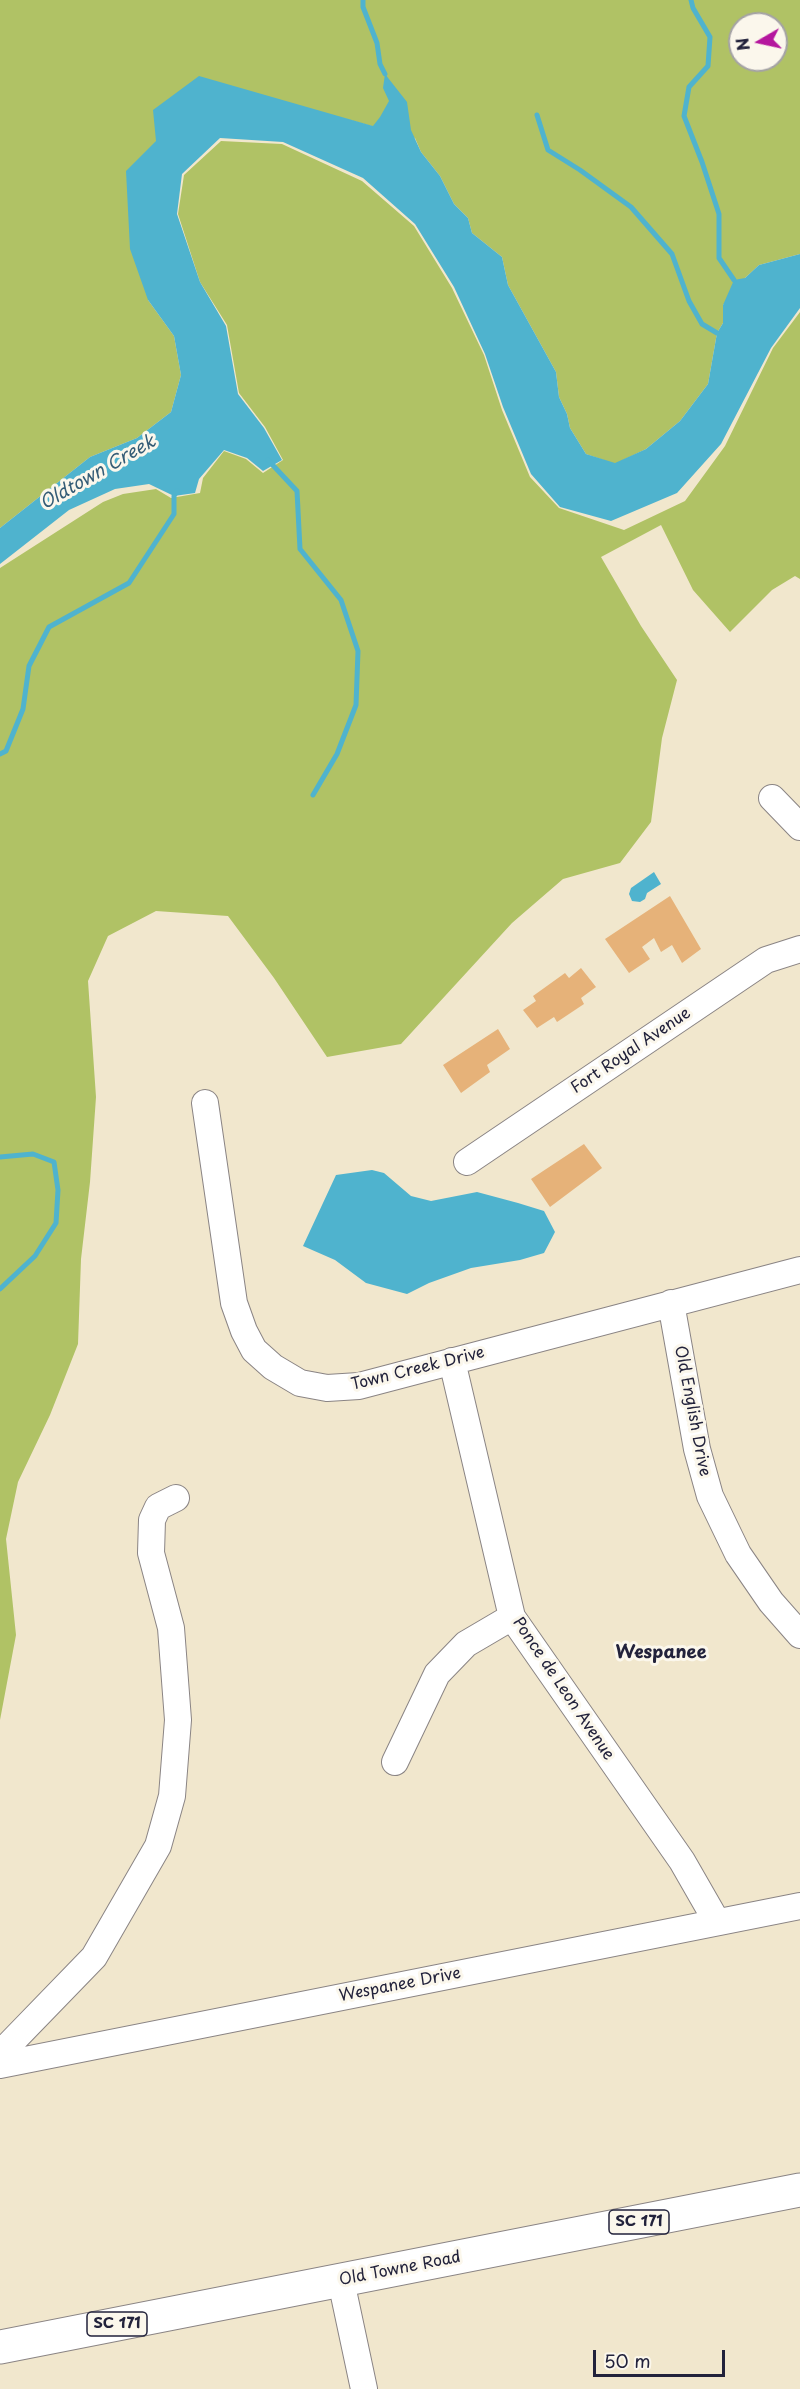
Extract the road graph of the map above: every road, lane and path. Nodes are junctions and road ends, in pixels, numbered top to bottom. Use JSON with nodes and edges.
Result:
{"nodes":[{"id":1,"x":772,"y":798,"type":"dead end"},
{"id":2,"x":800,"y":827,"type":"edge"},
{"id":3,"x":800,"y":949,"type":"edge"},
{"id":4,"x":205,"y":1103,"type":"dead end"},
{"id":5,"x":467,"y":1162,"type":"dead end"},
{"id":6,"x":800,"y":1270,"type":"edge"},
{"id":7,"x":671,"y":1303,"type":"junction"},
{"id":8,"x":452,"y":1361,"type":"junction"},
{"id":9,"x":176,"y":1498,"type":"dead end"},
{"id":10,"x":512,"y":1617,"type":"junction"},
{"id":11,"x":800,"y":1635,"type":"edge"},
{"id":12,"x":394,"y":1762,"type":"dead end"},
{"id":13,"x":800,"y":1906,"type":"edge"},
{"id":14,"x":717,"y":1922,"type":"junction"},
{"id":15,"x":0,"y":2054,"type":"edge"},
{"id":16,"x":0,"y":2066,"type":"edge"},
{"id":17,"x":800,"y":2190,"type":"edge"},
{"id":18,"x":341,"y":2281,"type":"junction"},
{"id":19,"x":0,"y":2347,"type":"edge"},
{"id":20,"x":364,"y":2389,"type":"edge"}],
"edges":[{"from":1,"to":2,"type":"street"},
{"from":3,"to":5,"type":"street","name":"Fort Royal Avenue"},
{"from":4,"to":8,"type":"street","name":"Town Creek Drive"},
{"from":6,"to":7,"type":"street","name":"Town Creek Drive"},
{"from":7,"to":8,"type":"street","name":"Town Creek Drive"},
{"from":7,"to":11,"type":"street","name":"Old English Drive"},
{"from":8,"to":10,"type":"street","name":"Ponce de Leon Avenue"},
{"from":9,"to":15,"type":"street"},
{"from":10,"to":12,"type":"street"},
{"from":10,"to":14,"type":"street","name":"Ponce de Leon Avenue"},
{"from":13,"to":14,"type":"street","name":"Wespanee Drive"},
{"from":14,"to":16,"type":"street","name":"Wespanee Drive"},
{"from":17,"to":18,"type":"main road","name":"Old Towne Road","number":"SC 171"},
{"from":18,"to":19,"type":"main road","name":"Old Towne Road","number":"SC 171"},
{"from":18,"to":20,"type":"street"}]}
